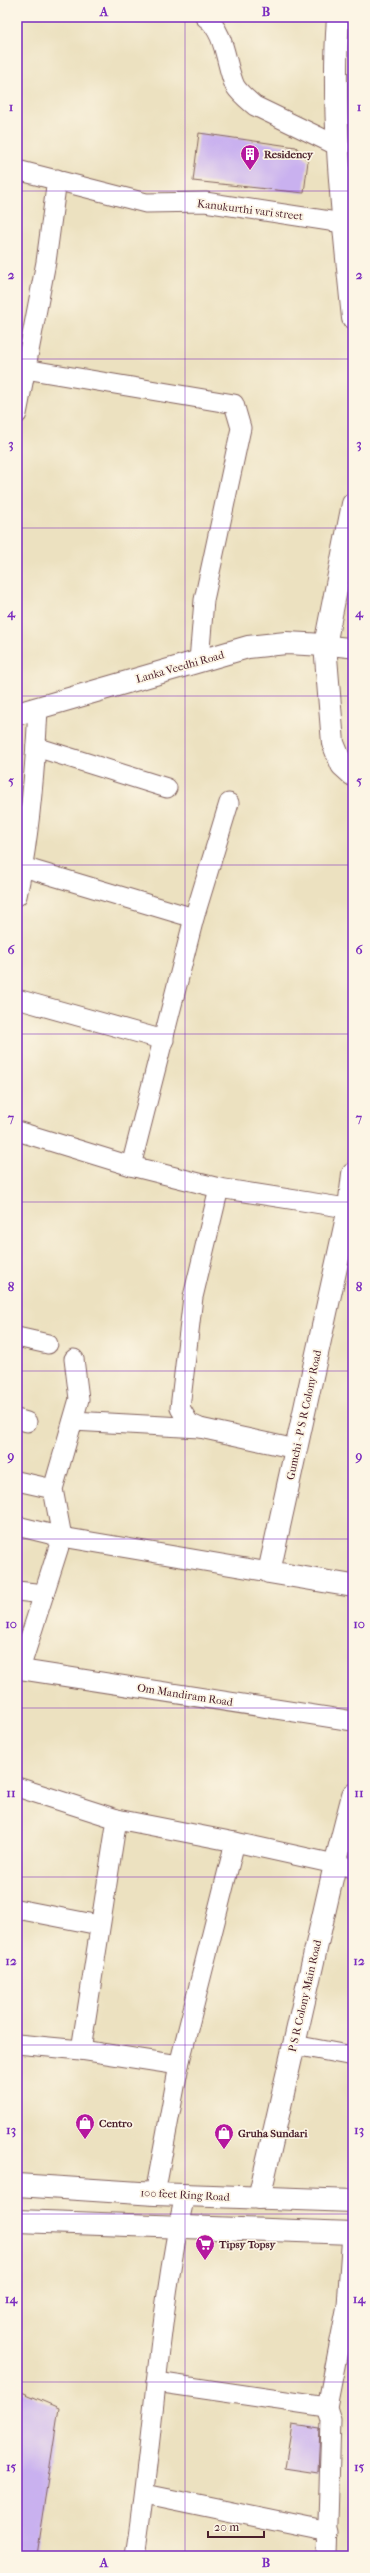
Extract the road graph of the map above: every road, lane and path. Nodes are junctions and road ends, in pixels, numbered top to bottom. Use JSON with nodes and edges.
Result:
{"nodes":[{"id":1,"x":205,"y":17,"type":"edge"},
{"id":2,"x":338,"y":17,"type":"edge"},
{"id":3,"x":340,"y":147,"type":"junction"},
{"id":4,"x":17,"y":170,"type":"edge"},
{"id":5,"x":56,"y":179,"type":"junction"},
{"id":6,"x":344,"y":223,"type":"junction"},
{"id":7,"x":351,"y":273,"type":"edge"},
{"id":8,"x":353,"y":318,"type":"edge"},
{"id":9,"x":25,"y":369,"type":"junction"},
{"id":10,"x":17,"y":414,"type":"edge"},
{"id":11,"x":353,"y":504,"type":"edge"},
{"id":12,"x":325,"y":646,"type":"junction"},
{"id":13,"x":353,"y":648,"type":"edge"},
{"id":14,"x":199,"y":662,"type":"junction"},
{"id":15,"x":38,"y":709,"type":"junction"},
{"id":16,"x":17,"y":714,"type":"edge"},
{"id":17,"x":36,"y":747,"type":"junction"},
{"id":18,"x":353,"y":775,"type":"edge"},
{"id":19,"x":167,"y":788,"type":"dead end"},
{"id":20,"x":229,"y":803,"type":"dead end"},
{"id":21,"x":23,"y":866,"type":"junction"},
{"id":22,"x":17,"y":896,"type":"edge"},
{"id":23,"x":194,"y":918,"type":"junction"},
{"id":24,"x":17,"y":999,"type":"edge"},
{"id":25,"x":164,"y":1040,"type":"junction"},
{"id":26,"x":17,"y":1131,"type":"edge"},
{"id":27,"x":131,"y":1166,"type":"junction"},
{"id":28,"x":353,"y":1174,"type":"edge"},
{"id":29,"x":219,"y":1188,"type":"junction"},
{"id":30,"x":351,"y":1208,"type":"edge"},
{"id":31,"x":17,"y":1337,"type":"edge"},
{"id":32,"x":48,"y":1344,"type":"dead end"},
{"id":33,"x":74,"y":1359,"type":"dead end"},
{"id":34,"x":73,"y":1421,"type":"junction"},
{"id":35,"x":200,"y":1428,"type":"junction"},
{"id":36,"x":296,"y":1449,"type":"junction"},
{"id":37,"x":17,"y":1480,"type":"edge"},
{"id":38,"x":53,"y":1489,"type":"junction"},
{"id":39,"x":17,"y":1526,"type":"edge"},
{"id":40,"x":62,"y":1537,"type":"junction"},
{"id":41,"x":269,"y":1572,"type":"junction"},
{"id":42,"x":353,"y":1586,"type":"edge"},
{"id":43,"x":17,"y":1591,"type":"edge"},
{"id":44,"x":44,"y":1594,"type":"junction"},
{"id":45,"x":18,"y":1669,"type":"edge"},
{"id":46,"x":353,"y":1721,"type":"edge"},
{"id":47,"x":17,"y":1787,"type":"edge"},
{"id":48,"x":353,"y":1795,"type":"edge"},
{"id":49,"x":117,"y":1820,"type":"junction"},
{"id":50,"x":235,"y":1842,"type":"junction"},
{"id":51,"x":344,"y":1867,"type":"edge"},
{"id":52,"x":17,"y":1909,"type":"edge"},
{"id":53,"x":100,"y":1925,"type":"junction"},
{"id":54,"x":17,"y":2044,"type":"edge"},
{"id":55,"x":294,"y":2045,"type":"junction"},
{"id":56,"x":81,"y":2050,"type":"junction"},
{"id":57,"x":353,"y":2056,"type":"edge"},
{"id":58,"x":178,"y":2065,"type":"junction"},
{"id":59,"x":17,"y":2185,"type":"edge"},
{"id":60,"x":155,"y":2194,"type":"junction"},
{"id":61,"x":185,"y":2194,"type":"junction"},
{"id":62,"x":259,"y":2198,"type":"junction"},
{"id":63,"x":353,"y":2201,"type":"edge"},
{"id":64,"x":17,"y":2221,"type":"edge"},
{"id":65,"x":178,"y":2226,"type":"junction"},
{"id":66,"x":352,"y":2233,"type":"edge"},
{"id":67,"x":156,"y":2382,"type":"junction"},
{"id":68,"x":327,"y":2407,"type":"junction"},
{"id":69,"x":145,"y":2494,"type":"junction"},
{"id":70,"x":329,"y":2532,"type":"junction"},
{"id":71,"x":135,"y":2556,"type":"edge"},
{"id":72,"x":327,"y":2556,"type":"edge"}],
"edges":[{"from":1,"to":3,"type":"street"},
{"from":2,"to":3,"type":"street"},
{"from":3,"to":6,"type":"street"},
{"from":4,"to":5,"type":"street","name":"Kanukurthi vari street"},
{"from":5,"to":6,"type":"street","name":"Kanukurthi vari street"},
{"from":5,"to":9,"type":"street"},
{"from":6,"to":7,"type":"street"},
{"from":7,"to":8,"type":"street"},
{"from":9,"to":10,"type":"street"},
{"from":9,"to":14,"type":"street"},
{"from":11,"to":12,"type":"street"},
{"from":12,"to":13,"type":"street"},
{"from":12,"to":14,"type":"street","name":"Lanka Veedhi Road"},
{"from":12,"to":18,"type":"street"},
{"from":14,"to":15,"type":"street","name":"Lanka Veedhi Road"},
{"from":15,"to":16,"type":"street","name":"Lanka Veedhi Road"},
{"from":15,"to":17,"type":"street"},
{"from":17,"to":19,"type":"street"},
{"from":17,"to":21,"type":"street"},
{"from":20,"to":23,"type":"street"},
{"from":21,"to":22,"type":"street"},
{"from":21,"to":23,"type":"street"},
{"from":23,"to":25,"type":"street"},
{"from":24,"to":25,"type":"street"},
{"from":25,"to":27,"type":"street"},
{"from":26,"to":27,"type":"street"},
{"from":27,"to":29,"type":"street"},
{"from":28,"to":30,"type":"street","name":"Gumchi - P S R Colony Road"},
{"from":29,"to":30,"type":"street"},
{"from":29,"to":35,"type":"street"},
{"from":30,"to":36,"type":"street","name":"Gumchi - P S R Colony Road"},
{"from":31,"to":32,"type":"street"},
{"from":33,"to":34,"type":"street"},
{"from":34,"to":35,"type":"street"},
{"from":34,"to":38,"type":"street"},
{"from":35,"to":36,"type":"street"},
{"from":36,"to":41,"type":"street","name":"Gumchi - P S R Colony Road"},
{"from":37,"to":38,"type":"street"},
{"from":38,"to":40,"type":"street"},
{"from":39,"to":40,"type":"street"},
{"from":40,"to":41,"type":"street"},
{"from":40,"to":44,"type":"street"},
{"from":41,"to":42,"type":"street"},
{"from":43,"to":44,"type":"street"},
{"from":44,"to":45,"type":"street"},
{"from":45,"to":46,"type":"street","name":"Om Mandiram Road"},
{"from":47,"to":49,"type":"street"},
{"from":48,"to":51,"type":"street","name":"P S R Colony Main Road"},
{"from":49,"to":50,"type":"street"},
{"from":49,"to":53,"type":"street"},
{"from":50,"to":51,"type":"street"},
{"from":50,"to":58,"type":"street"},
{"from":51,"to":55,"type":"street","name":"P S R Colony Main Road"},
{"from":52,"to":53,"type":"street"},
{"from":53,"to":56,"type":"street"},
{"from":54,"to":56,"type":"street"},
{"from":55,"to":57,"type":"street"},
{"from":55,"to":62,"type":"street","name":"P S R Colony Main Road"},
{"from":56,"to":58,"type":"street"},
{"from":58,"to":60,"type":"street"},
{"from":59,"to":60,"type":"street","name":"100 feet Ring Road"},
{"from":60,"to":61,"type":"street","name":"100 feet Ring Road"},
{"from":61,"to":62,"type":"street","name":"100 feet Ring Road"},
{"from":61,"to":65,"type":"street"},
{"from":62,"to":63,"type":"street","name":"100 feet Ring Road"},
{"from":64,"to":65,"type":"street"},
{"from":65,"to":66,"type":"street"},
{"from":65,"to":67,"type":"street"},
{"from":66,"to":68,"type":"street"},
{"from":67,"to":68,"type":"street"},
{"from":67,"to":69,"type":"street"},
{"from":68,"to":70,"type":"street"},
{"from":69,"to":70,"type":"street"},
{"from":69,"to":71,"type":"street"},
{"from":70,"to":72,"type":"street"}]}
